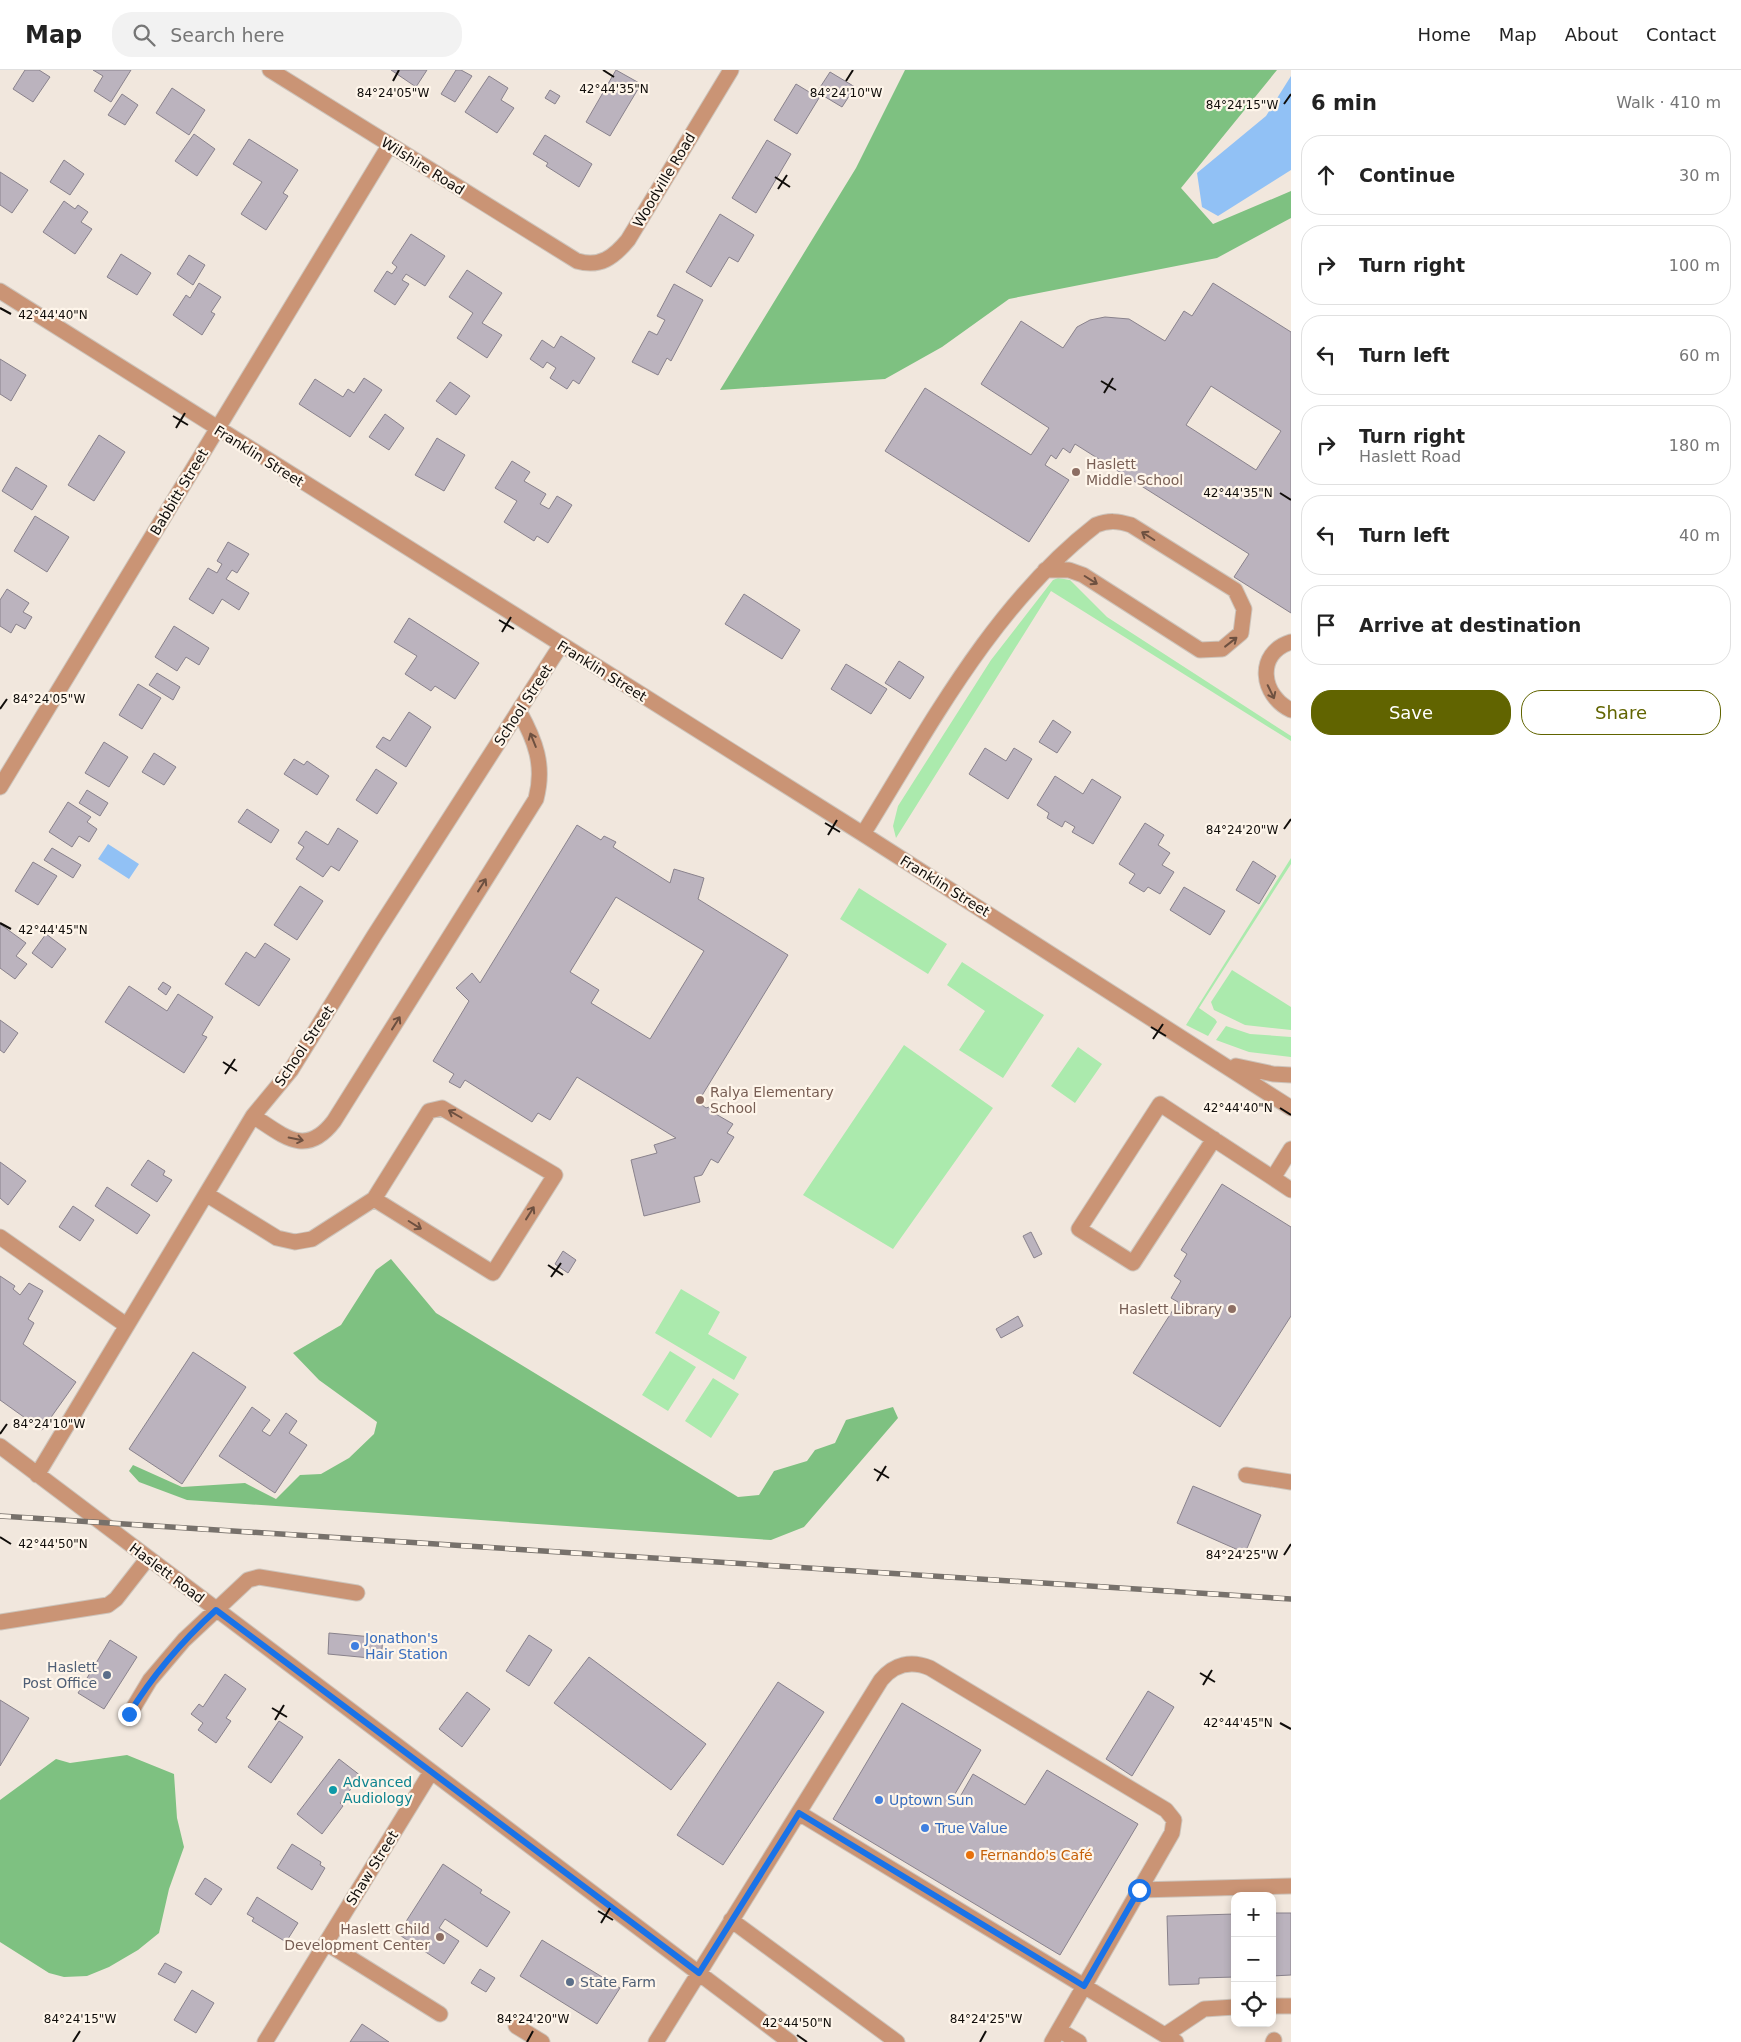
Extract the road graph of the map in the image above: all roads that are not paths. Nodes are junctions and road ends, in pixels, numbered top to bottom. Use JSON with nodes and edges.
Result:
{"nodes":[{"id":1,"x":270,"y":70,"type":"edge"},
{"id":2,"x":731,"y":70,"type":"edge"},
{"id":3,"x":389,"y":146,"type":"junction"},
{"id":4,"x":578,"y":261,"type":"joint"},
{"id":5,"x":0,"y":291,"type":"edge"},
{"id":6,"x":217,"y":430,"type":"junction"},
{"id":7,"x":1045,"y":570,"type":"junction"},
{"id":8,"x":1291,"y":642,"type":"edge"},
{"id":9,"x":561,"y":645,"type":"junction"},
{"id":10,"x":1291,"y":710,"type":"edge"},
{"id":11,"x":519,"y":711,"type":"junction"},
{"id":12,"x":0,"y":787,"type":"edge"},
{"id":13,"x":863,"y":834,"type":"junction"},
{"id":14,"x":1204,"y":1051,"type":"junction"},
{"id":15,"x":1291,"y":1075,"type":"edge"},
{"id":16,"x":1291,"y":1108,"type":"edge"},
{"id":17,"x":253,"y":1116,"type":"junction"},
{"id":18,"x":1214,"y":1139,"type":"junction"},
{"id":19,"x":1291,"y":1149,"type":"edge"},
{"id":20,"x":1272,"y":1178,"type":"junction"},
{"id":21,"x":1291,"y":1190,"type":"edge"},
{"id":22,"x":206,"y":1194,"type":"junction"},
{"id":23,"x":374,"y":1199,"type":"junction"},
{"id":24,"x":0,"y":1237,"type":"edge"},
{"id":25,"x":126,"y":1325,"type":"junction"},
{"id":26,"x":0,"y":1446,"type":"edge"},
{"id":27,"x":37,"y":1475,"type":"junction"},
{"id":28,"x":1246,"y":1475,"type":"dead end"},
{"id":29,"x":1291,"y":1482,"type":"edge"},
{"id":30,"x":148,"y":1558,"type":"junction"},
{"id":31,"x":357,"y":1593,"type":"dead end"},
{"id":32,"x":216,"y":1610,"type":"junction"},
{"id":33,"x":0,"y":1622,"type":"edge"},
{"id":34,"x":129,"y":1714,"type":"dead end"},
{"id":35,"x":432,"y":1772,"type":"junction"},
{"id":36,"x":799,"y":1813,"type":"junction"},
{"id":37,"x":1291,"y":1886,"type":"edge"},
{"id":38,"x":1139,"y":1890,"type":"junction"},
{"id":39,"x":731,"y":1920,"type":"junction"},
{"id":40,"x":326,"y":1943,"type":"junction"},
{"id":41,"x":699,"y":1973,"type":"junction"},
{"id":42,"x":1084,"y":1986,"type":"junction"},
{"id":43,"x":1276,"y":2006,"type":"edge"},
{"id":44,"x":1291,"y":2006,"type":"edge"},
{"id":45,"x":1231,"y":2007,"type":"edge"},
{"id":46,"x":440,"y":2014,"type":"dead end"},
{"id":47,"x":516,"y":2026,"type":"dead end"},
{"id":48,"x":1055,"y":2036,"type":"edge"},
{"id":49,"x":1171,"y":2039,"type":"edge"},
{"id":50,"x":265,"y":2042,"type":"edge"},
{"id":51,"x":542,"y":2042,"type":"edge"},
{"id":52,"x":656,"y":2042,"type":"edge"},
{"id":53,"x":790,"y":2042,"type":"edge"},
{"id":54,"x":897,"y":2042,"type":"edge"},
{"id":55,"x":1079,"y":2042,"type":"edge"}],
"edges":[{"from":1,"to":3,"type":"street","name":"Wilshire Road"},
{"from":2,"to":4,"type":"street","name":"Woodville Road"},
{"from":3,"to":4,"type":"street","name":"Wilshire Road"},
{"from":3,"to":6,"type":"street","name":"Babbitt Street"},
{"from":5,"to":6,"type":"street","name":"Franklin Street"},
{"from":6,"to":9,"type":"street","name":"Franklin Street"},
{"from":6,"to":12,"type":"street","name":"Babbitt Street"},
{"from":7,"to":7,"type":"street","one_way":true},
{"from":7,"to":13,"type":"street"},
{"from":8,"to":10,"type":"street","one_way":true},
{"from":9,"to":11,"type":"street","name":"School Street"},
{"from":9,"to":13,"type":"street","name":"Franklin Street"},
{"from":11,"to":17,"type":"street","name":"School Street"},
{"from":17,"to":11,"type":"street","one_way":true},
{"from":13,"to":14,"type":"street","name":"Franklin Street"},
{"from":14,"to":15,"type":"street","name":"Franklin Street"},
{"from":14,"to":16,"type":"street","name":"Franklin Street"},
{"from":17,"to":22,"type":"street","name":"School Street"},
{"from":18,"to":18,"type":"street"},
{"from":18,"to":20,"type":"street"},
{"from":19,"to":20,"type":"street"},
{"from":20,"to":21,"type":"street"},
{"from":22,"to":23,"type":"street"},
{"from":22,"to":25,"type":"street","name":"School Street"},
{"from":23,"to":23,"type":"street","one_way":true},
{"from":24,"to":25,"type":"street"},
{"from":25,"to":27,"type":"street","name":"School Street"},
{"from":26,"to":27,"type":"street","name":"Haslett Road"},
{"from":27,"to":30,"type":"street","name":"Haslett Road"},
{"from":28,"to":29,"type":"street"},
{"from":30,"to":32,"type":"street","name":"Haslett Road"},
{"from":30,"to":33,"type":"street"},
{"from":31,"to":32,"type":"street"},
{"from":32,"to":34,"type":"street"},
{"from":32,"to":35,"type":"street","name":"Haslett Road"},
{"from":35,"to":40,"type":"street","name":"Shaw Street"},
{"from":35,"to":41,"type":"street","name":"Haslett Road"},
{"from":36,"to":38,"type":"street"},
{"from":36,"to":39,"type":"street"},
{"from":36,"to":42,"type":"street"},
{"from":37,"to":38,"type":"street"},
{"from":38,"to":42,"type":"street"},
{"from":39,"to":41,"type":"street"},
{"from":39,"to":54,"type":"street"},
{"from":40,"to":46,"type":"street"},
{"from":40,"to":50,"type":"street","name":"Shaw Street"},
{"from":41,"to":52,"type":"street"},
{"from":41,"to":53,"type":"street","name":"Haslett Road"},
{"from":42,"to":48,"type":"street"},
{"from":42,"to":49,"type":"street"},
{"from":43,"to":44,"type":"street"},
{"from":45,"to":49,"type":"street"},
{"from":47,"to":51,"type":"street"},
{"from":48,"to":55,"type":"street"}]}
